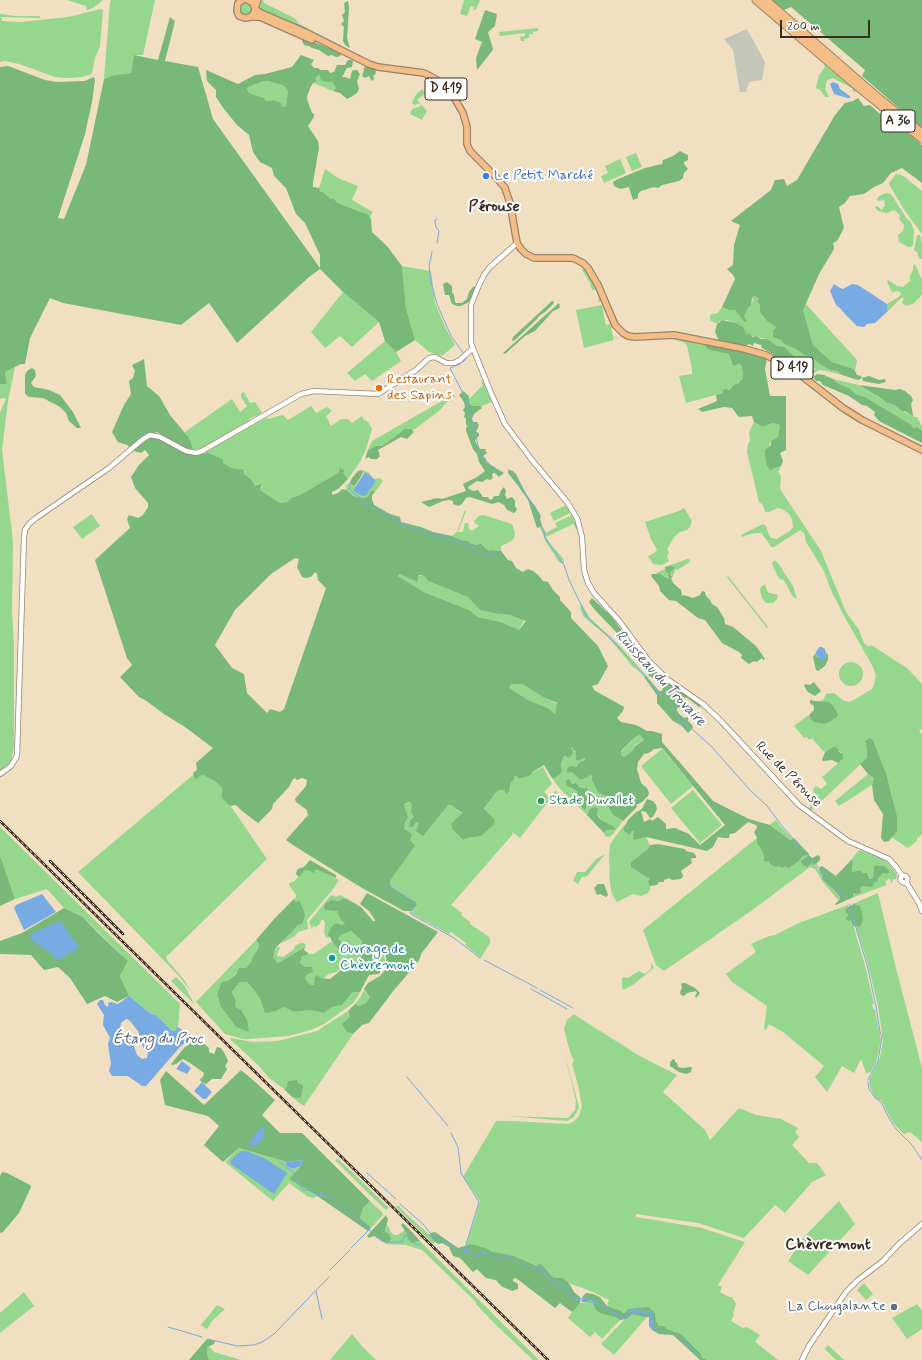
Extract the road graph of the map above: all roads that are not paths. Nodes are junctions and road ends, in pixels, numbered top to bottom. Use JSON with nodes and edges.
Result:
{"nodes":[{"id":1,"x":248,"y":0,"type":"edge"},
{"id":2,"x":756,"y":0,"type":"edge"},
{"id":3,"x":766,"y":0,"type":"edge"},
{"id":4,"x":240,"y":1,"type":"edge"},
{"id":5,"x":256,"y":5,"type":"edge"},
{"id":6,"x":251,"y":17,"type":"junction"},
{"id":7,"x":328,"y":45,"type":"junction"},
{"id":8,"x":874,"y":97,"type":"junction"},
{"id":9,"x":922,"y":132,"type":"edge"},
{"id":10,"x":922,"y":139,"type":"edge"},
{"id":11,"x":517,"y":243,"type":"junction"},
{"id":12,"x":473,"y":348,"type":"junction"},
{"id":13,"x":922,"y":450,"type":"edge"},
{"id":14,"x":0,"y":774,"type":"edge"},
{"id":15,"x":922,"y":911,"type":"edge"},
{"id":16,"x":922,"y":1224,"type":"edge"},
{"id":17,"x":802,"y":1360,"type":"edge"}],
"edges":[{"from":1,"to":5,"type":"main road"},
{"from":2,"to":8,"type":"highway","number":"A 36"},
{"from":3,"to":8,"type":"highway","number":"A 36"},
{"from":4,"to":6,"type":"main road"},
{"from":5,"to":6,"type":"main road"},
{"from":5,"to":7,"type":"main road","number":"D 419"},
{"from":6,"to":7,"type":"main road","number":"D 419"},
{"from":7,"to":11,"type":"main road","number":"D 419"},
{"from":8,"to":9,"type":"highway","number":"A 36"},
{"from":8,"to":10,"type":"highway","number":"A 36"},
{"from":11,"to":12,"type":"street","name":"Rue de Pérouse"},
{"from":11,"to":13,"type":"main road","number":"D 419"},
{"from":12,"to":14,"type":"street"},
{"from":12,"to":15,"type":"street","name":"Rue de Pérouse"},
{"from":16,"to":17,"type":"street"}]}
